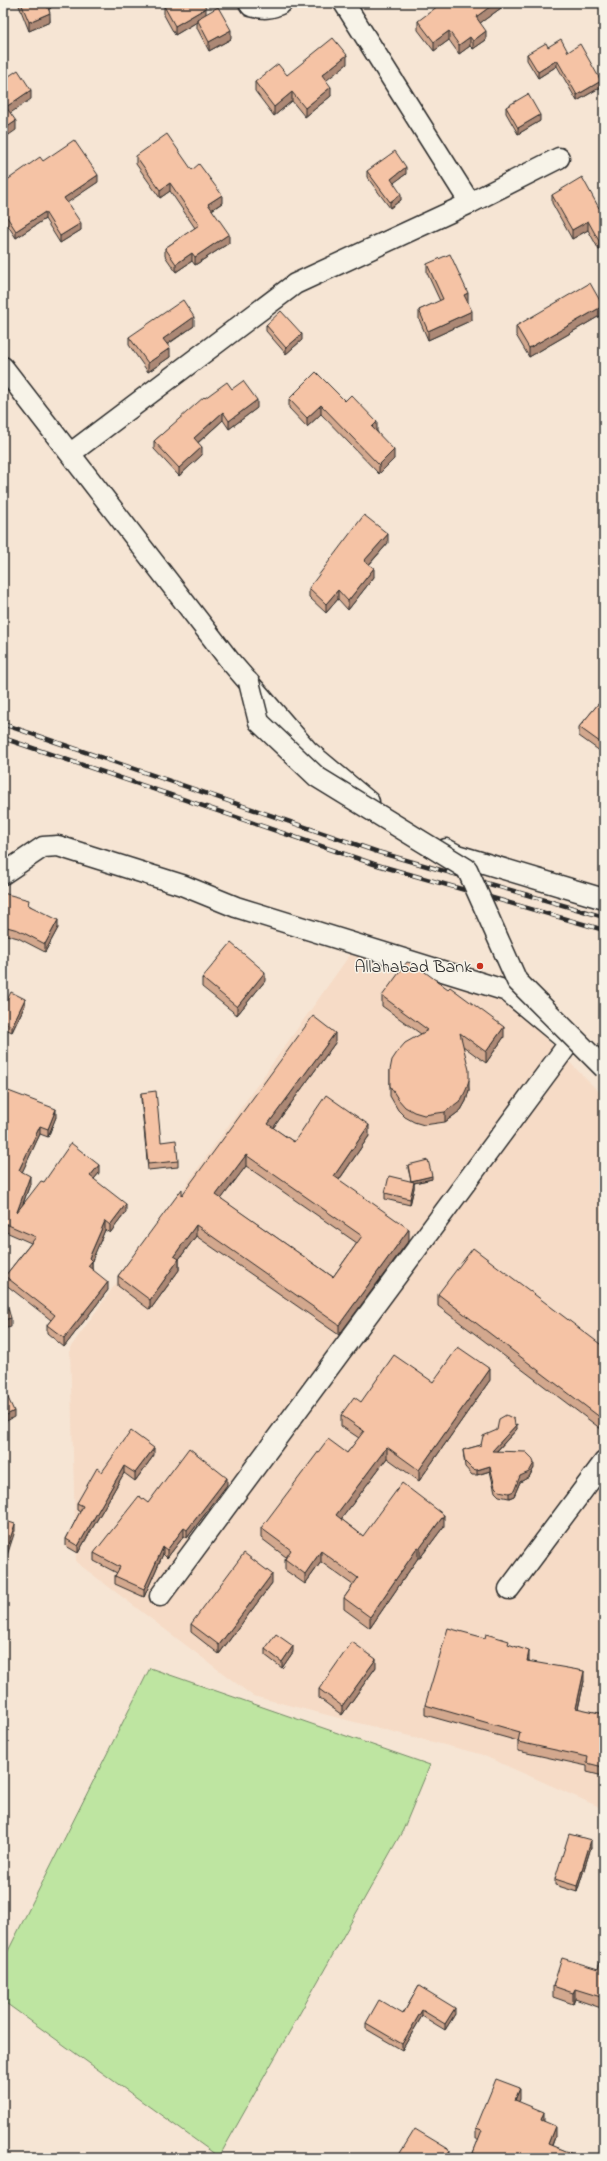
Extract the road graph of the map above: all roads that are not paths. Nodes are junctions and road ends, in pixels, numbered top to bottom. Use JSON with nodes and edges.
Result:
{"nodes":[{"id":1,"x":249,"y":3,"type":"edge"},
{"id":2,"x":282,"y":3,"type":"edge"},
{"id":3,"x":344,"y":3,"type":"edge"},
{"id":4,"x":559,"y":158,"type":"dead end"},
{"id":5,"x":470,"y":203,"type":"junction"},
{"id":6,"x":3,"y":367,"type":"edge"},
{"id":7,"x":71,"y":453,"type":"junction"},
{"id":8,"x":249,"y":682,"type":"junction"},
{"id":9,"x":3,"y":874,"type":"edge"},
{"id":10,"x":604,"y":899,"type":"edge"},
{"id":11,"x":569,"y":1043,"type":"junction"},
{"id":12,"x":604,"y":1068,"type":"edge"},
{"id":13,"x":604,"y":1079,"type":"edge"},
{"id":14,"x":604,"y":1462,"type":"edge"},
{"id":15,"x":509,"y":1589,"type":"dead end"},
{"id":16,"x":160,"y":1596,"type":"dead end"}],
"edges":[{"from":1,"to":2,"type":"street"},
{"from":3,"to":5,"type":"street"},
{"from":4,"to":5,"type":"street"},
{"from":5,"to":7,"type":"street"},
{"from":6,"to":7,"type":"street"},
{"from":7,"to":8,"type":"street"},
{"from":8,"to":10,"type":"street"},
{"from":8,"to":12,"type":"street","bridge":true},
{"from":9,"to":11,"type":"street"},
{"from":11,"to":13,"type":"street"},
{"from":11,"to":16,"type":"street"},
{"from":14,"to":15,"type":"street"}]}
